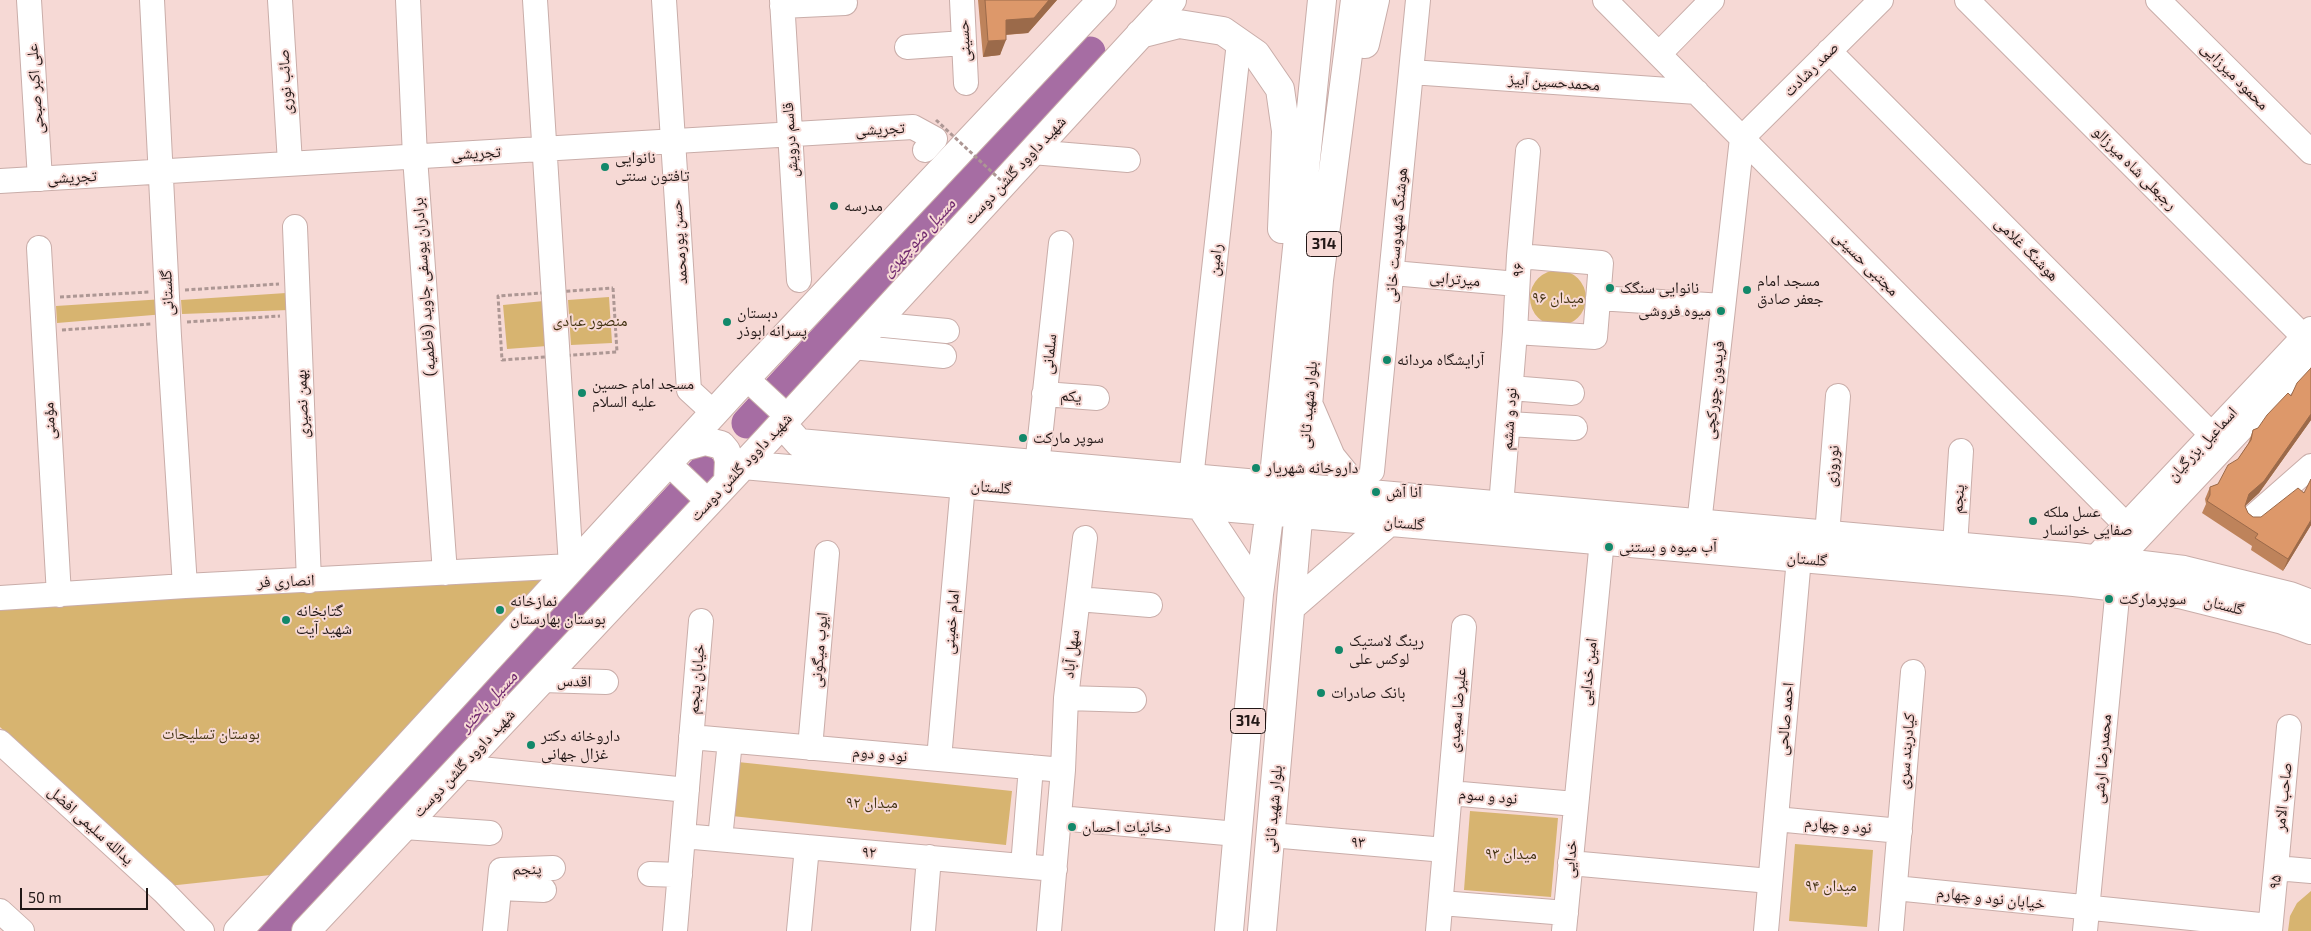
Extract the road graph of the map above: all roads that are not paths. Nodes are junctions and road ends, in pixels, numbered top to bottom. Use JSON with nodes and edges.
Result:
{"nodes":[{"id":1,"x":29,"y":0,"type":"edge"},
{"id":2,"x":152,"y":0,"type":"edge"},
{"id":3,"x":280,"y":0,"type":"edge"},
{"id":4,"x":408,"y":0,"type":"edge"},
{"id":5,"x":535,"y":0,"type":"edge"},
{"id":6,"x":664,"y":0,"type":"edge"},
{"id":7,"x":962,"y":0,"type":"edge"},
{"id":8,"x":1078,"y":0,"type":"edge"},
{"id":9,"x":1102,"y":0,"type":"edge"},
{"id":10,"x":1172,"y":0,"type":"edge"},
{"id":11,"x":1322,"y":0,"type":"edge"},
{"id":12,"x":1355,"y":0,"type":"edge"},
{"id":13,"x":1375,"y":0,"type":"edge"},
{"id":14,"x":1418,"y":0,"type":"edge"},
{"id":15,"x":1605,"y":0,"type":"edge"},
{"id":16,"x":1712,"y":0,"type":"edge"},
{"id":17,"x":1880,"y":0,"type":"edge"},
{"id":18,"x":1967,"y":0,"type":"edge"},
{"id":19,"x":2158,"y":0,"type":"edge"},
{"id":20,"x":782,"y":3,"type":"edge"},
{"id":21,"x":845,"y":3,"type":"dead end"},
{"id":22,"x":1140,"y":34,"type":"junction"},
{"id":23,"x":1239,"y":42,"type":"junction"},
{"id":24,"x":964,"y":43,"type":"junction"},
{"id":25,"x":907,"y":47,"type":"dead end"},
{"id":26,"x":1829,"y":51,"type":"junction"},
{"id":27,"x":1659,"y":54,"type":"junction"},
{"id":28,"x":1411,"y":72,"type":"junction"},
{"id":29,"x":966,"y":83,"type":"dead end"},
{"id":30,"x":1697,"y":92,"type":"junction"},
{"id":31,"x":790,"y":135,"type":"junction"},
{"id":32,"x":1742,"y":138,"type":"junction"},
{"id":33,"x":672,"y":141,"type":"junction"},
{"id":34,"x":544,"y":149,"type":"junction"},
{"id":35,"x":925,"y":150,"type":"dead end"},
{"id":36,"x":1528,"y":151,"type":"dead end"},
{"id":37,"x":1032,"y":152,"type":"junction"},
{"id":38,"x":2311,"y":152,"type":"edge"},
{"id":39,"x":415,"y":157,"type":"junction"},
{"id":40,"x":1128,"y":160,"type":"dead end"},
{"id":41,"x":290,"y":163,"type":"junction"},
{"id":42,"x":161,"y":171,"type":"junction"},
{"id":43,"x":40,"y":179,"type":"junction"},
{"id":44,"x":0,"y":181,"type":"edge"},
{"id":45,"x":1332,"y":184,"type":"junction"},
{"id":46,"x":294,"y":226,"type":"dead end"},
{"id":47,"x":1061,"y":243,"type":"dead end"},
{"id":48,"x":39,"y":248,"type":"dead end"},
{"id":49,"x":1519,"y":256,"type":"junction"},
{"id":50,"x":1393,"y":273,"type":"junction"},
{"id":51,"x":799,"y":280,"type":"dead end"},
{"id":52,"x":1517,"y":284,"type":"junction"},
{"id":53,"x":1598,"y":298,"type":"junction"},
{"id":54,"x":1723,"y":306,"type":"junction"},
{"id":55,"x":802,"y":318,"type":"junction"},
{"id":56,"x":873,"y":324,"type":"junction"},
{"id":57,"x":947,"y":331,"type":"dead end"},
{"id":58,"x":1516,"y":332,"type":"junction"},
{"id":59,"x":2309,"y":340,"type":"edge"},
{"id":60,"x":852,"y":347,"type":"junction"},
{"id":61,"x":944,"y":356,"type":"dead end"},
{"id":62,"x":746,"y":378,"type":"junction"},
{"id":63,"x":1283,"y":383,"type":"junction"},
{"id":64,"x":1512,"y":388,"type":"junction"},
{"id":65,"x":1572,"y":393,"type":"dead end"},
{"id":66,"x":1044,"y":394,"type":"junction"},
{"id":67,"x":1838,"y":396,"type":"dead end"},
{"id":68,"x":1097,"y":398,"type":"dead end"},
{"id":69,"x":1308,"y":404,"type":"junction"},
{"id":70,"x":720,"y":406,"type":"junction"},
{"id":71,"x":1509,"y":424,"type":"junction"},
{"id":72,"x":1575,"y":428,"type":"dead end"},
{"id":73,"x":784,"y":431,"type":"junction"},
{"id":74,"x":2218,"y":441,"type":"junction"},
{"id":75,"x":1961,"y":451,"type":"dead end"},
{"id":76,"x":676,"y":455,"type":"junction"},
{"id":77,"x":1037,"y":466,"type":"junction"},
{"id":78,"x":2311,"y":466,"type":"edge"},
{"id":79,"x":785,"y":469,"type":"junction"},
{"id":80,"x":736,"y":473,"type":"junction"},
{"id":81,"x":1191,"y":479,"type":"junction"},
{"id":82,"x":1367,"y":482,"type":"junction"},
{"id":83,"x":963,"y":484,"type":"junction"},
{"id":84,"x":1271,"y":499,"type":"junction"},
{"id":85,"x":1300,"y":501,"type":"junction"},
{"id":86,"x":709,"y":502,"type":"junction"},
{"id":87,"x":1200,"y":505,"type":"junction"},
{"id":88,"x":1501,"y":506,"type":"junction"},
{"id":89,"x":2254,"y":516,"type":"edge"},
{"id":90,"x":1389,"y":522,"type":"junction"},
{"id":91,"x":1699,"y":524,"type":"junction"},
{"id":92,"x":2126,"y":525,"type":"junction"},
{"id":93,"x":1827,"y":535,"type":"junction"},
{"id":94,"x":1085,"y":538,"type":"dead end"},
{"id":95,"x":1602,"y":540,"type":"junction"},
{"id":96,"x":1955,"y":546,"type":"junction"},
{"id":97,"x":827,"y":553,"type":"dead end"},
{"id":98,"x":1799,"y":558,"type":"junction"},
{"id":99,"x":571,"y":566,"type":"junction"},
{"id":100,"x":2109,"y":569,"type":"junction"},
{"id":101,"x":444,"y":573,"type":"junction"},
{"id":102,"x":309,"y":580,"type":"junction"},
{"id":103,"x":185,"y":586,"type":"junction"},
{"id":104,"x":1259,"y":594,"type":"junction"},
{"id":105,"x":59,"y":595,"type":"junction"},
{"id":106,"x":0,"y":598,"type":"edge"},
{"id":107,"x":1078,"y":599,"type":"junction"},
{"id":108,"x":2311,"y":604,"type":"edge"},
{"id":109,"x":1150,"y":605,"type":"dead end"},
{"id":110,"x":1291,"y":607,"type":"junction"},
{"id":111,"x":701,"y":621,"type":"dead end"},
{"id":112,"x":1464,"y":627,"type":"dead end"},
{"id":113,"x":2311,"y":630,"type":"edge"},
{"id":114,"x":1913,"y":672,"type":"dead end"},
{"id":115,"x":542,"y":680,"type":"junction"},
{"id":116,"x":606,"y":682,"type":"dead end"},
{"id":117,"x":1066,"y":698,"type":"junction"},
{"id":118,"x":1134,"y":700,"type":"dead end"},
{"id":119,"x":2290,"y":727,"type":"dead end"},
{"id":120,"x":691,"y":737,"type":"junction"},
{"id":121,"x":730,"y":741,"type":"junction"},
{"id":122,"x":0,"y":742,"type":"edge"},
{"id":123,"x":810,"y":748,"type":"junction"},
{"id":124,"x":939,"y":759,"type":"junction"},
{"id":125,"x":1031,"y":766,"type":"junction"},
{"id":126,"x":462,"y":767,"type":"junction"},
{"id":127,"x":1063,"y":770,"type":"junction"},
{"id":128,"x":687,"y":790,"type":"junction"},
{"id":129,"x":1450,"y":793,"type":"junction"},
{"id":130,"x":1575,"y":804,"type":"junction"},
{"id":131,"x":1059,"y":818,"type":"junction"},
{"id":132,"x":1776,"y":819,"type":"junction"},
{"id":133,"x":404,"y":827,"type":"junction"},
{"id":134,"x":1900,"y":831,"type":"junction"},
{"id":135,"x":490,"y":833,"type":"dead end"},
{"id":136,"x":1237,"y":834,"type":"junction"},
{"id":137,"x":1271,"y":835,"type":"junction"},
{"id":138,"x":683,"y":836,"type":"junction"},
{"id":139,"x":720,"y":839,"type":"junction"},
{"id":140,"x":806,"y":847,"type":"junction"},
{"id":141,"x":1445,"y":850,"type":"junction"},
{"id":142,"x":928,"y":858,"type":"junction"},
{"id":143,"x":1570,"y":863,"type":"junction"},
{"id":144,"x":1023,"y":866,"type":"junction"},
{"id":145,"x":553,"y":868,"type":"dead end"},
{"id":146,"x":2276,"y":868,"type":"junction"},
{"id":147,"x":1055,"y":869,"type":"junction"},
{"id":148,"x":2311,"y":871,"type":"edge"},
{"id":149,"x":650,"y":874,"type":"dead end"},
{"id":150,"x":680,"y":875,"type":"junction"},
{"id":151,"x":500,"y":879,"type":"junction"},
{"id":152,"x":1770,"y":881,"type":"junction"},
{"id":153,"x":1895,"y":888,"type":"junction"},
{"id":154,"x":544,"y":890,"type":"dead end"},
{"id":155,"x":1441,"y":903,"type":"junction"},
{"id":156,"x":2088,"y":907,"type":"junction"},
{"id":157,"x":0,"y":911,"type":"edge"},
{"id":158,"x":1565,"y":922,"type":"edge"},
{"id":159,"x":2270,"y":928,"type":"edge"},
{"id":160,"x":22,"y":931,"type":"edge"},
{"id":161,"x":202,"y":931,"type":"edge"},
{"id":162,"x":238,"y":931,"type":"edge"},
{"id":163,"x":306,"y":931,"type":"edge"},
{"id":164,"x":495,"y":931,"type":"edge"},
{"id":165,"x":500,"y":931,"type":"edge"},
{"id":166,"x":675,"y":931,"type":"edge"},
{"id":167,"x":799,"y":931,"type":"edge"},
{"id":168,"x":923,"y":931,"type":"edge"},
{"id":169,"x":1049,"y":931,"type":"edge"},
{"id":170,"x":1229,"y":931,"type":"edge"},
{"id":171,"x":1262,"y":931,"type":"edge"},
{"id":172,"x":1438,"y":931,"type":"edge"},
{"id":173,"x":1766,"y":931,"type":"edge"},
{"id":174,"x":1891,"y":931,"type":"edge"},
{"id":175,"x":2086,"y":931,"type":"edge"}],
"edges":[{"from":1,"to":43,"type":"street","name":"علی اکبر صبحی"},
{"from":2,"to":42,"type":"street","name":"گلستانی"},
{"from":3,"to":41,"type":"street","name":"صائب نوری"},
{"from":4,"to":39,"type":"street","name":"برادران یوسفی جاوید (فاطمیه)"},
{"from":5,"to":34,"type":"street"},
{"from":6,"to":33,"type":"street","name":"حسن پورمحمد"},
{"from":7,"to":24,"type":"street","name":"حسینی"},
{"from":8,"to":55,"type":"main road"},
{"from":9,"to":55,"type":"main road"},
{"from":10,"to":22,"type":"main road","name":"شهید داوود گلشن دوست"},
{"from":11,"to":63,"type":"main road","name":"بلوار شهید ثانی","number":"314"},
{"from":12,"to":45,"type":"main road","name":"بلوار شهید ثانی","number":"314"},
{"from":13,"to":45,"type":"main road"},
{"from":14,"to":28,"type":"street","name":"هوشنگ شهدوست خانی"},
{"from":15,"to":27,"type":"street","name":"مجتبی حسینی"},
{"from":16,"to":27,"type":"street"},
{"from":17,"to":26,"type":"street","name":"صمد رشادت"},
{"from":18,"to":59,"type":"street","name":"رجبعلی شاه میرزالو"},
{"from":19,"to":38,"type":"street","name":"محمود میرزایی"},
{"from":20,"to":21,"type":"street"},
{"from":20,"to":31,"type":"street","name":"قاسم درویش"},
{"from":22,"to":23,"type":"main road"},
{"from":22,"to":37,"type":"main road","name":"شهید داوود گلشن دوست"},
{"from":23,"to":63,"type":"main road"},
{"from":23,"to":81,"type":"street","name":"رامین"},
{"from":24,"to":25,"type":"street"},
{"from":24,"to":29,"type":"street","name":"حسینی"},
{"from":26,"to":32,"type":"street","name":"صمد رشادت"},
{"from":26,"to":74,"type":"street","name":"هوشنگ غلامی"},
{"from":27,"to":30,"type":"street","name":"مجتبی حسینی"},
{"from":28,"to":30,"type":"street","name":"محمدحسین آبیز"},
{"from":28,"to":50,"type":"street","name":"هوشنگ شهدوست خانی"},
{"from":30,"to":32,"type":"street","name":"مجتبی حسینی"},
{"from":31,"to":33,"type":"street","name":"تجریشی"},
{"from":31,"to":35,"type":"street","name":"تجریشی"},
{"from":31,"to":51,"type":"street","name":"قاسم درویش"},
{"from":32,"to":54,"type":"street","name":"فریدون چورکچی"},
{"from":32,"to":92,"type":"street","name":"مجتبی حسینی"},
{"from":33,"to":34,"type":"street","name":"تجریشی"},
{"from":33,"to":70,"type":"street","name":"حسن پورمحمد"},
{"from":34,"to":39,"type":"street","name":"تجریشی"},
{"from":34,"to":99,"type":"street"},
{"from":36,"to":49,"type":"street"},
{"from":37,"to":40,"type":"street"},
{"from":37,"to":56,"type":"main road","name":"شهید داوود گلشن دوست"},
{"from":39,"to":41,"type":"street","name":"تجریشی"},
{"from":39,"to":101,"type":"street","name":"برادران یوسفی جاوید (فاطمیه)"},
{"from":41,"to":42,"type":"street","name":"تجریشی"},
{"from":42,"to":43,"type":"street","name":"تجریشی"},
{"from":42,"to":103,"type":"street","name":"گلستانی"},
{"from":43,"to":44,"type":"street","name":"تجریشی"},
{"from":45,"to":69,"type":"main road","name":"بلوار شهید ثانی","number":"314"},
{"from":46,"to":102,"type":"street","name":"بهمن نصیری"},
{"from":47,"to":66,"type":"street","name":"سلمانی"},
{"from":48,"to":105,"type":"street","name":"مؤمنی"},
{"from":49,"to":52,"type":"street","name":"۹۶"},
{"from":49,"to":53,"type":"street","name":"۹۶"},
{"from":50,"to":52,"type":"street","name":"میرترابی"},
{"from":50,"to":82,"type":"street","name":"هوشنگ شهدوست خانی"},
{"from":52,"to":58,"type":"street","name":"۹۶"},
{"from":53,"to":54,"type":"street"},
{"from":53,"to":58,"type":"street","name":"۹۶"},
{"from":54,"to":91,"type":"street","name":"فریدون چورکچی"},
{"from":55,"to":62,"type":"main road"},
{"from":56,"to":57,"type":"street"},
{"from":56,"to":60,"type":"main road","name":"شهید داوود گلشن دوست"},
{"from":58,"to":64,"type":"street","name":"نود و ششم"},
{"from":59,"to":74,"type":"street","name":"اسماعیل بزرگیان"},
{"from":60,"to":61,"type":"street"},
{"from":60,"to":73,"type":"main road","name":"شهید داوود گلشن دوست"},
{"from":62,"to":70,"type":"main road"},
{"from":62,"to":73,"type":"street"},
{"from":63,"to":84,"type":"main road","name":"بلوار شهید ثانی","number":"314"},
{"from":64,"to":65,"type":"street"},
{"from":64,"to":71,"type":"street","name":"نود و ششم"},
{"from":66,"to":68,"type":"street","name":"یکم"},
{"from":66,"to":77,"type":"street","name":"سلمانی"},
{"from":67,"to":93,"type":"street","name":"نوروزی"},
{"from":69,"to":82,"type":"main road"},
{"from":69,"to":85,"type":"main road","name":"بلوار شهید ثانی","number":"314"},
{"from":70,"to":73,"type":"main road","name":"گلستان"},
{"from":70,"to":76,"type":"main road"},
{"from":71,"to":72,"type":"street"},
{"from":71,"to":88,"type":"street","name":"نود و ششم"},
{"from":73,"to":77,"type":"main road","name":"گلستان"},
{"from":73,"to":79,"type":"main road"},
{"from":73,"to":80,"type":"main road","name":"شهید داوود گلشن دوست"},
{"from":74,"to":92,"type":"street","name":"اسماعیل بزرگیان"},
{"from":74,"to":100,"type":"street","name":"اسماعیل بزرگیان"},
{"from":75,"to":96,"type":"street","name":"پنجم"},
{"from":76,"to":80,"type":"main road"},
{"from":76,"to":86,"type":"street"},
{"from":76,"to":99,"type":"main road"},
{"from":77,"to":81,"type":"main road","name":"گلستان"},
{"from":78,"to":89,"type":"street"},
{"from":79,"to":80,"type":"main road","name":"گلستان"},
{"from":79,"to":83,"type":"main road","name":"گلستان"},
{"from":80,"to":86,"type":"main road","name":"شهید داوود گلشن دوست"},
{"from":81,"to":84,"type":"main road","name":"گلستان"},
{"from":82,"to":85,"type":"main road","name":"گلستان"},
{"from":82,"to":88,"type":"main road","name":"گلستان"},
{"from":83,"to":87,"type":"main road","name":"گلستان"},
{"from":83,"to":124,"type":"street","name":"امام خمینی"},
{"from":84,"to":85,"type":"main road"},
{"from":84,"to":87,"type":"main road","name":"گلستان"},
{"from":84,"to":104,"type":"main road","name":"بلوار شهید ثانی","number":"314"},
{"from":85,"to":90,"type":"main road","name":"گلستان"},
{"from":85,"to":110,"type":"main road","name":"بلوار شهید ثانی","number":"314"},
{"from":86,"to":115,"type":"main road","name":"شهید داوود گلشن دوست"},
{"from":87,"to":104,"type":"main road"},
{"from":88,"to":91,"type":"main road","name":"گلستان"},
{"from":90,"to":95,"type":"main road","name":"گلستان"},
{"from":90,"to":110,"type":"main road"},
{"from":91,"to":93,"type":"main road","name":"گلستان"},
{"from":92,"to":100,"type":"street","name":"اسماعیل بزرگیان"},
{"from":93,"to":96,"type":"main road","name":"گلستان"},
{"from":94,"to":107,"type":"street","name":"سهل آباد"},
{"from":95,"to":98,"type":"main road","name":"گلستان"},
{"from":95,"to":130,"type":"street","name":"امین خدایی"},
{"from":96,"to":100,"type":"main road","name":"گلستان"},
{"from":97,"to":123,"type":"street","name":"ایوب میگونی"},
{"from":98,"to":100,"type":"main road","name":"گلستان"},
{"from":98,"to":132,"type":"street","name":"احمد صالحی"},
{"from":99,"to":101,"type":"street","name":"انصاری فر"},
{"from":99,"to":162,"type":"main road"},
{"from":100,"to":108,"type":"main road","name":"گلستان"},
{"from":100,"to":113,"type":"main road","name":"گلستان"},
{"from":100,"to":156,"type":"street","name":"محمدرضا ارشی"},
{"from":101,"to":102,"type":"street","name":"انصاری فر"},
{"from":102,"to":103,"type":"street","name":"انصاری فر"},
{"from":103,"to":105,"type":"street","name":"انصاری فر"},
{"from":104,"to":136,"type":"main road","name":"بلوار شهید ثانی","number":"314"},
{"from":105,"to":106,"type":"street","name":"انصاری فر"},
{"from":107,"to":109,"type":"street"},
{"from":107,"to":117,"type":"street","name":"سهل آباد"},
{"from":110,"to":137,"type":"main road","name":"بلوار شهید ثانی","number":"314"},
{"from":111,"to":120,"type":"street","name":"خیابان پنجم"},
{"from":112,"to":129,"type":"street","name":"علیرضا سعیدی"},
{"from":114,"to":134,"type":"street","name":"کیادربند سری"},
{"from":115,"to":116,"type":"street","name":"اقدس"},
{"from":115,"to":126,"type":"main road","name":"شهید داوود گلشن دوست"},
{"from":117,"to":118,"type":"street"},
{"from":117,"to":127,"type":"street","name":"سهل آباد"},
{"from":119,"to":146,"type":"street","name":"صاحب الامر"},
{"from":120,"to":121,"type":"street","name":"نود و دوم"},
{"from":120,"to":128,"type":"street"},
{"from":121,"to":123,"type":"street","name":"نود و دوم"},
{"from":121,"to":139,"type":"street"},
{"from":122,"to":161,"type":"street","name":"یدالله سلیمی افضل"},
{"from":123,"to":124,"type":"street","name":"نود و دوم"},
{"from":124,"to":125,"type":"street","name":"نود و دوم"},
{"from":125,"to":127,"type":"street","name":"نود و دوم"},
{"from":125,"to":144,"type":"street"},
{"from":126,"to":128,"type":"street"},
{"from":126,"to":133,"type":"main road","name":"شهید داوود گلشن دوست"},
{"from":127,"to":131,"type":"street","name":"سهل آباد"},
{"from":128,"to":138,"type":"street"},
{"from":129,"to":130,"type":"street","name":"نود و سوم"},
{"from":129,"to":141,"type":"street","name":"نود و سوم"},
{"from":130,"to":143,"type":"street","name":"خدایی"},
{"from":131,"to":136,"type":"street"},
{"from":131,"to":147,"type":"street","name":"سهل آباد"},
{"from":132,"to":134,"type":"street","name":"نود و چهارم"},
{"from":132,"to":152,"type":"street","name":"احمد صالحی"},
{"from":133,"to":135,"type":"street"},
{"from":133,"to":163,"type":"main road","name":"شهید داوود گلشن دوست"},
{"from":134,"to":153,"type":"street","name":"کیادربند سری"},
{"from":136,"to":170,"type":"main road","name":"بلوار شهید ثانی","number":"314"},
{"from":137,"to":141,"type":"street","name":"۹۳"},
{"from":137,"to":171,"type":"main road","name":"بلوار شهید ثانی","number":"314"},
{"from":138,"to":139,"type":"street","name":"۹۲"},
{"from":138,"to":150,"type":"street"},
{"from":139,"to":140,"type":"street","name":"۹۲"},
{"from":140,"to":142,"type":"street","name":"۹۲"},
{"from":140,"to":167,"type":"street"},
{"from":141,"to":155,"type":"street","name":"نود و سوم"},
{"from":142,"to":144,"type":"street","name":"۹۲"},
{"from":142,"to":168,"type":"street"},
{"from":143,"to":152,"type":"street"},
{"from":143,"to":158,"type":"street","name":"خدایی"},
{"from":144,"to":147,"type":"street","name":"۹۲"},
{"from":145,"to":151,"type":"street","name":"پنجم"},
{"from":146,"to":148,"type":"street","name":"۹۵"},
{"from":146,"to":159,"type":"street","name":"۹۵"},
{"from":147,"to":169,"type":"street","name":"سهل آباد"},
{"from":149,"to":150,"type":"street"},
{"from":150,"to":166,"type":"street"},
{"from":151,"to":154,"type":"street"},
{"from":151,"to":164,"type":"street"},
{"from":152,"to":173,"type":"street","name":"احمد صالحی"},
{"from":153,"to":156,"type":"street","name":"خیابان نود و چهارم"},
{"from":153,"to":174,"type":"street","name":"کیادربند سری"},
{"from":155,"to":158,"type":"street"},
{"from":155,"to":172,"type":"street","name":"نود و سوم"},
{"from":156,"to":159,"type":"street","name":"خیابان نود و چهارم"},
{"from":156,"to":175,"type":"street","name":"محمدرضا ارشی"},
{"from":157,"to":160,"type":"street"},
{"from":164,"to":165,"type":"street"}]}
